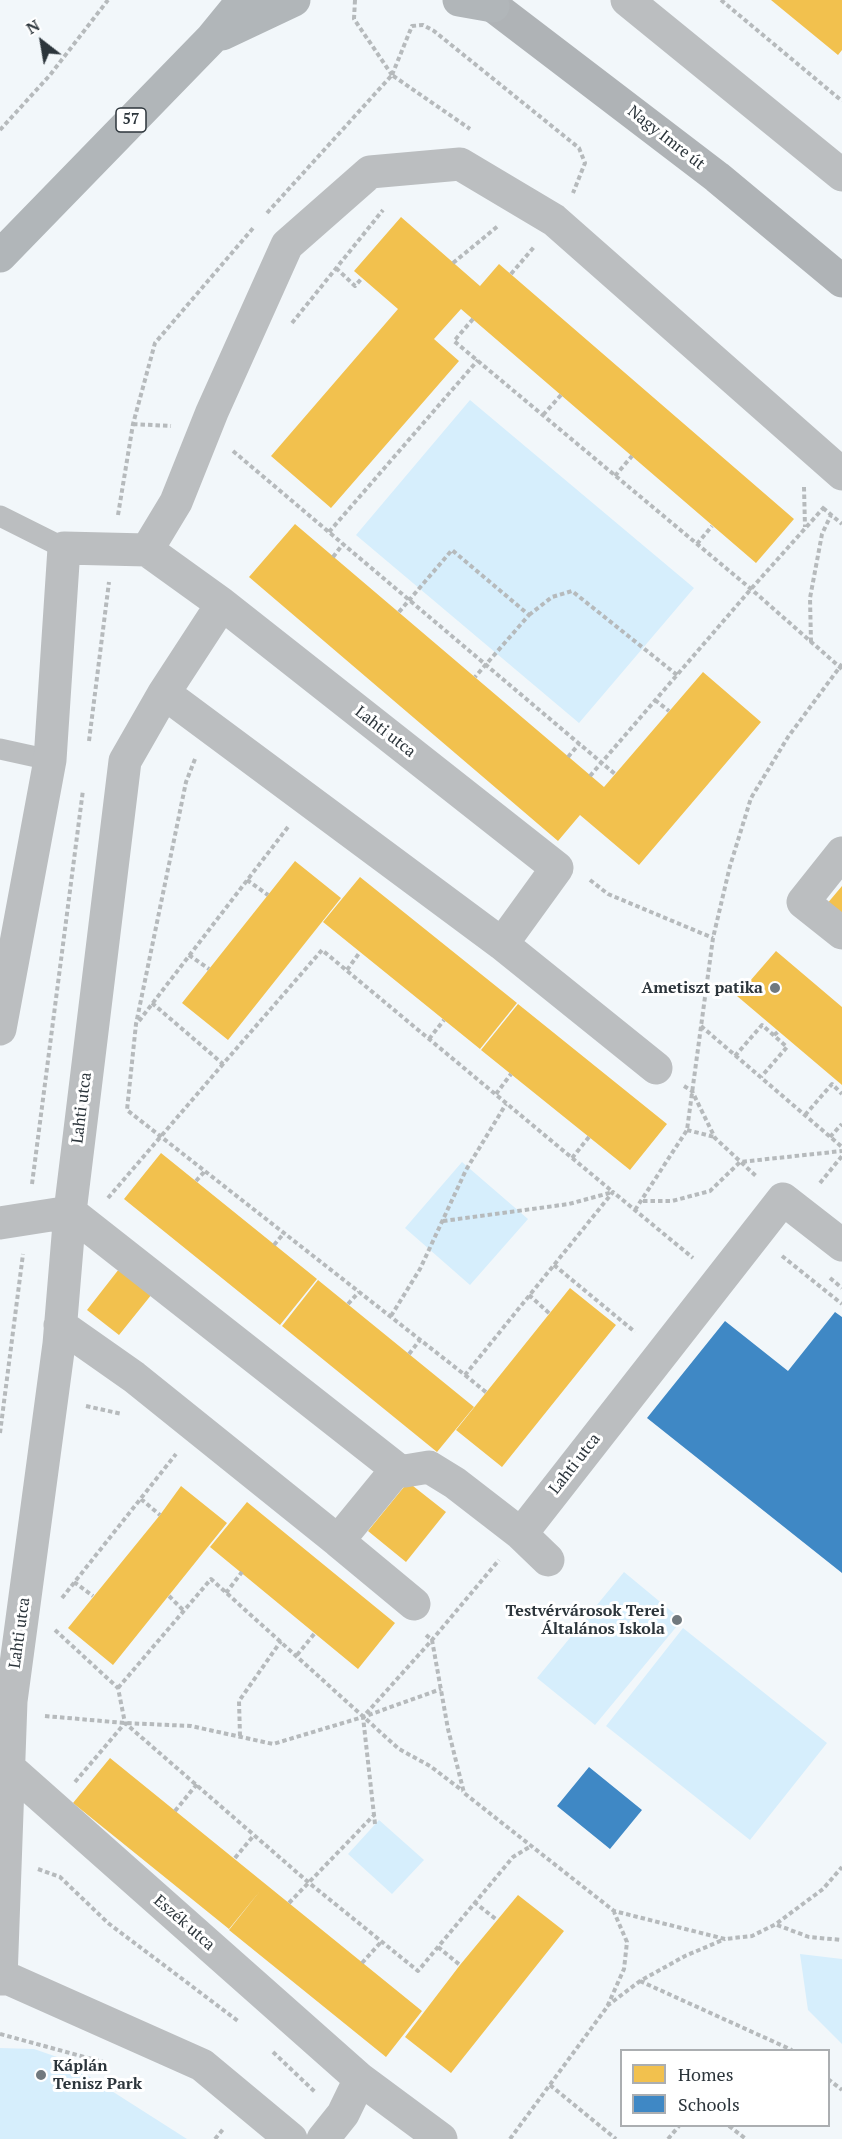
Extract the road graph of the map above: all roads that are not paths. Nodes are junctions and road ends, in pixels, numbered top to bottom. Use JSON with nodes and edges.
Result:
{"nodes":[{"id":1,"x":224,"y":0,"type":"edge"},
{"id":2,"x":243,"y":0,"type":"edge"},
{"id":3,"x":294,"y":0,"type":"edge"},
{"id":4,"x":459,"y":0,"type":"edge"},
{"id":5,"x":627,"y":0,"type":"edge"},
{"id":6,"x":489,"y":2,"type":"edge"},
{"id":7,"x":212,"y":38,"type":"junction"},
{"id":8,"x":842,"y":175,"type":"edge"},
{"id":9,"x":0,"y":256,"type":"edge"},
{"id":10,"x":842,"y":281,"type":"edge"},
{"id":11,"x":836,"y":488,"type":"edge"},
{"id":12,"x":0,"y":516,"type":"edge"},
{"id":13,"x":64,"y":548,"type":"junction"},
{"id":14,"x":147,"y":550,"type":"junction"},
{"id":15,"x":222,"y":604,"type":"junction"},
{"id":16,"x":164,"y":693,"type":"junction"},
{"id":17,"x":0,"y":748,"type":"edge"},
{"id":18,"x":50,"y":760,"type":"junction"},
{"id":19,"x":842,"y":853,"type":"edge"},
{"id":20,"x":842,"y":933,"type":"edge"},
{"id":21,"x":502,"y":944,"type":"junction"},
{"id":22,"x":0,"y":1029,"type":"edge"},
{"id":23,"x":656,"y":1068,"type":"dead end"},
{"id":24,"x":78,"y":1218,"type":"junction"},
{"id":25,"x":14,"y":1221,"type":"edge"},
{"id":26,"x":842,"y":1245,"type":"edge"},
{"id":27,"x":60,"y":1325,"type":"junction"},
{"id":28,"x":397,"y":1469,"type":"junction"},
{"id":29,"x":521,"y":1534,"type":"junction"},
{"id":30,"x":338,"y":1541,"type":"junction"},
{"id":31,"x":548,"y":1560,"type":"dead end"},
{"id":32,"x":411,"y":1601,"type":"road end"},
{"id":33,"x":6,"y":1698,"type":"edge"},
{"id":34,"x":9,"y":1768,"type":"junction"},
{"id":35,"x":0,"y":1979,"type":"edge"},
{"id":36,"x":360,"y":2079,"type":"junction"},
{"id":37,"x":291,"y":2139,"type":"edge"},
{"id":38,"x":323,"y":2139,"type":"edge"},
{"id":39,"x":441,"y":2139,"type":"edge"}],
"edges":[{"from":1,"to":7,"type":"main road"},
{"from":2,"to":7,"type":"main road","number":"57"},
{"from":3,"to":7,"type":"main road"},
{"from":4,"to":6,"type":"main road"},
{"from":5,"to":8,"type":"street"},
{"from":6,"to":10,"type":"main road","name":"Nagy Imre út"},
{"from":7,"to":9,"type":"main road","number":"57"},
{"from":11,"to":14,"type":"street"},
{"from":12,"to":13,"type":"lane"},
{"from":13,"to":14,"type":"street"},
{"from":13,"to":18,"type":"street"},
{"from":14,"to":15,"type":"street"},
{"from":15,"to":16,"type":"street","name":"Lahti utca"},
{"from":15,"to":21,"type":"street","name":"Lahti utca"},
{"from":16,"to":21,"type":"street"},
{"from":16,"to":24,"type":"street","name":"Lahti utca"},
{"from":17,"to":18,"type":"lane"},
{"from":18,"to":22,"type":"street"},
{"from":19,"to":20,"type":"street"},
{"from":21,"to":23,"type":"street"},
{"from":24,"to":25,"type":"street"},
{"from":24,"to":27,"type":"street","name":"Lahti utca"},
{"from":24,"to":28,"type":"street"},
{"from":26,"to":29,"type":"street","name":"Lahti utca"},
{"from":27,"to":30,"type":"street"},
{"from":27,"to":33,"type":"street","name":"Lahti utca"},
{"from":28,"to":29,"type":"street"},
{"from":28,"to":30,"type":"street"},
{"from":29,"to":31,"type":"street"},
{"from":30,"to":32,"type":"street"},
{"from":33,"to":34,"type":"street","name":"Lahti utca"},
{"from":34,"to":35,"type":"street","name":"Lahti utca"},
{"from":34,"to":36,"type":"street","name":"Eszék utca"},
{"from":35,"to":37,"type":"street"},
{"from":36,"to":38,"type":"street"},
{"from":36,"to":39,"type":"street","name":"Eszék utca"}]}
